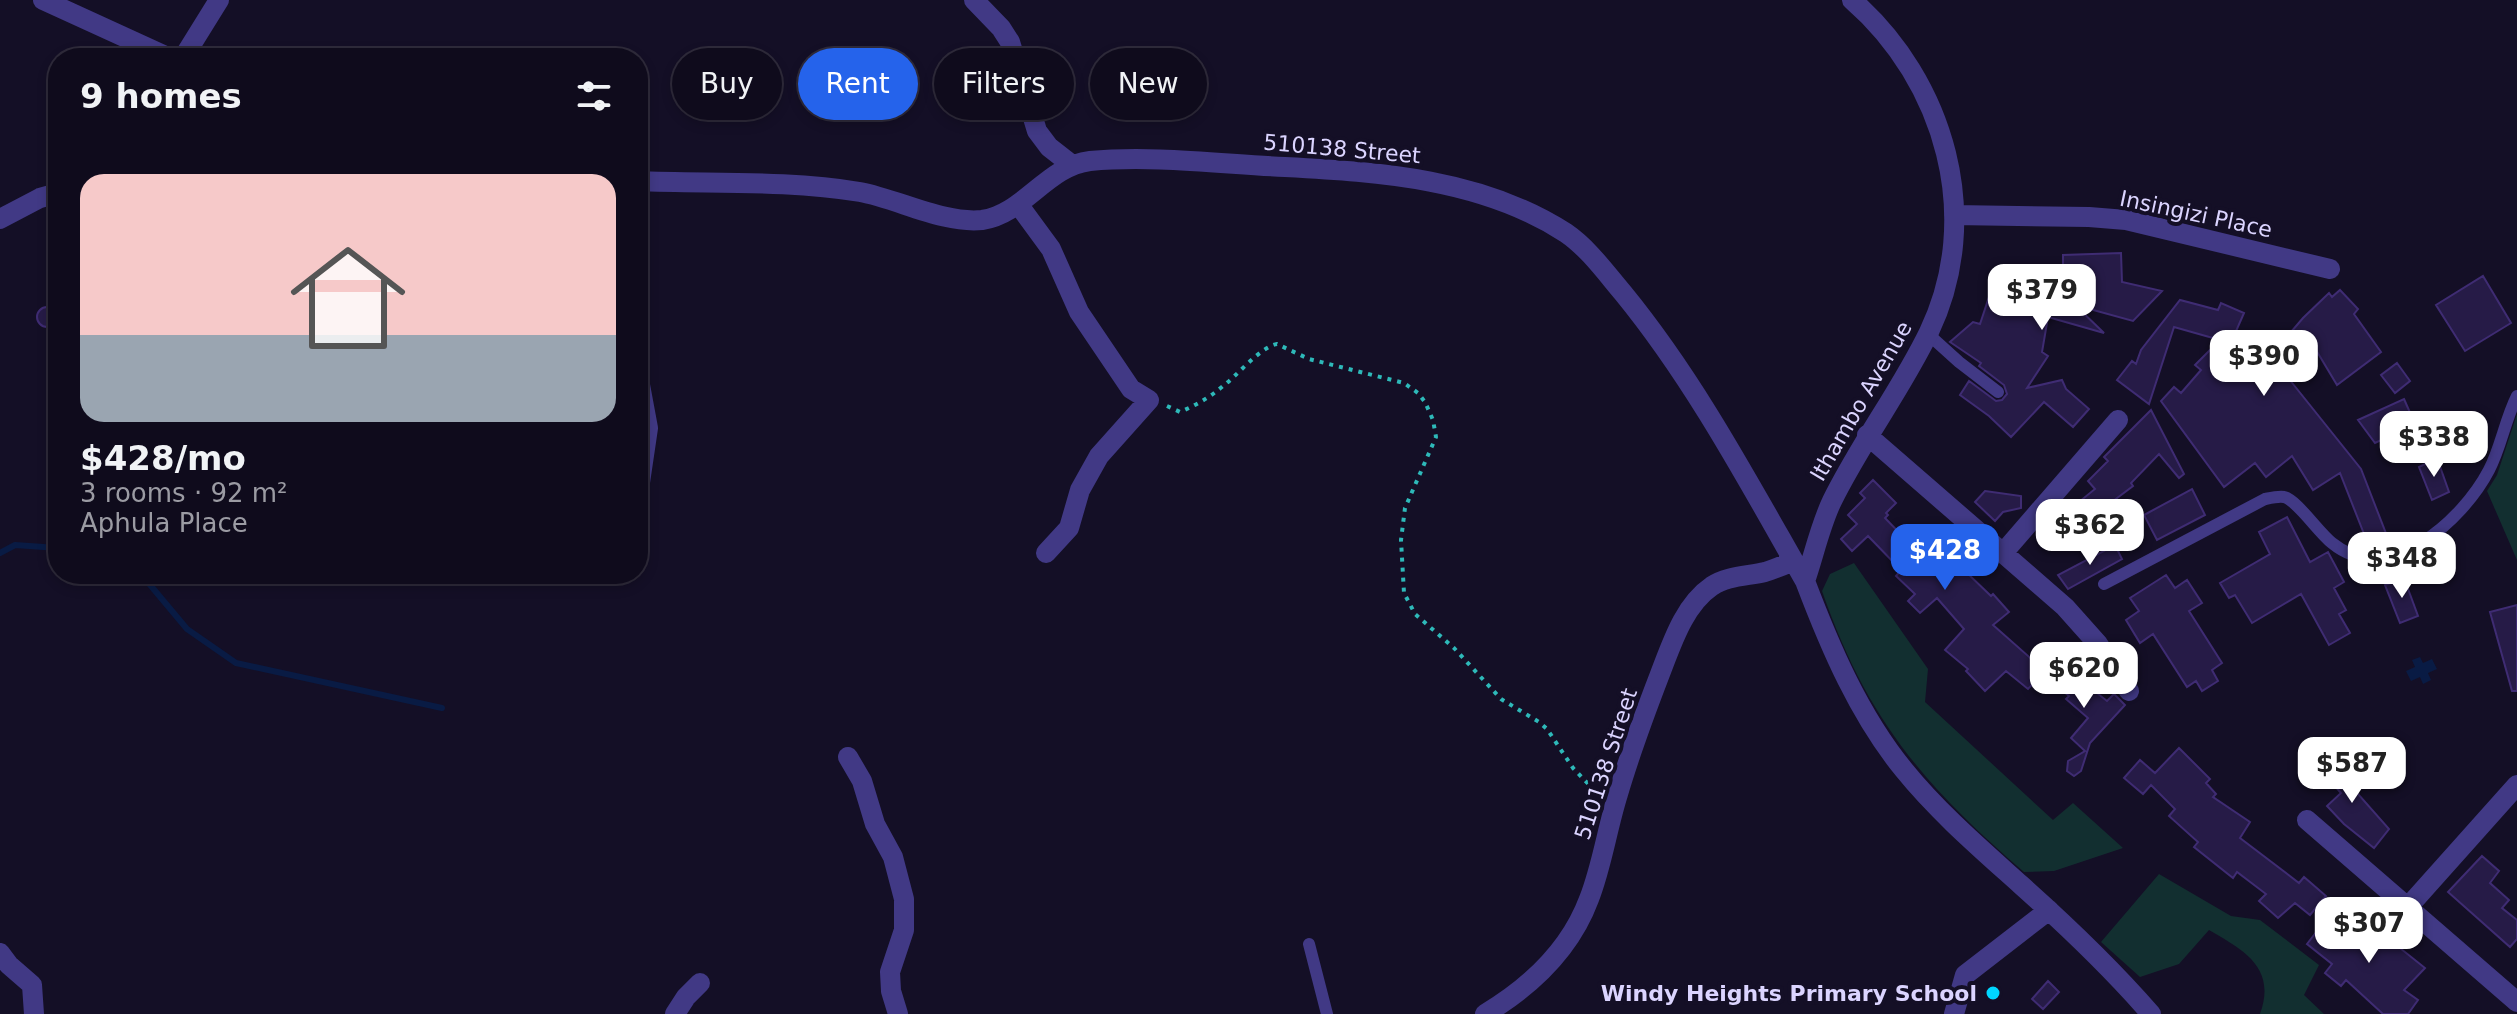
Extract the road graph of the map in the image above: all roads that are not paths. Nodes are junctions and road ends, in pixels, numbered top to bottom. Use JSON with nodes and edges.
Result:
{"nodes":[{"id":1,"x":43,"y":0,"type":"edge"},
{"id":2,"x":219,"y":0,"type":"edge"},
{"id":3,"x":974,"y":0,"type":"edge"},
{"id":4,"x":1852,"y":0,"type":"edge"},
{"id":5,"x":133,"y":48,"type":"edge"},
{"id":6,"x":189,"y":48,"type":"edge"},
{"id":7,"x":1072,"y":165,"type":"junction"},
{"id":8,"x":648,"y":181,"type":"edge"},
{"id":9,"x":48,"y":196,"type":"edge"},
{"id":10,"x":1018,"y":204,"type":"junction"},
{"id":11,"x":1954,"y":215,"type":"junction"},
{"id":12,"x":0,"y":219,"type":"edge"},
{"id":13,"x":2330,"y":269,"type":"dead end"},
{"id":14,"x":1928,"y":334,"type":"junction"},
{"id":15,"x":1998,"y":392,"type":"dead end"},
{"id":16,"x":2517,"y":396,"type":"edge"},
{"id":17,"x":2118,"y":420,"type":"dead end"},
{"id":18,"x":1867,"y":435,"type":"junction"},
{"id":19,"x":1046,"y":553,"type":"dead end"},
{"id":20,"x":2003,"y":553,"type":"junction"},
{"id":21,"x":1793,"y":561,"type":"junction"},
{"id":22,"x":1805,"y":581,"type":"junction"},
{"id":23,"x":2104,"y":584,"type":"dead end"},
{"id":24,"x":2129,"y":691,"type":"dead end"},
{"id":25,"x":848,"y":757,"type":"dead end"},
{"id":26,"x":2517,"y":785,"type":"edge"},
{"id":27,"x":2307,"y":820,"type":"dead end"},
{"id":28,"x":2408,"y":907,"type":"junction"},
{"id":29,"x":2049,"y":910,"type":"junction"},
{"id":30,"x":1309,"y":944,"type":"dead end"},
{"id":31,"x":3,"y":962,"type":"edge"},
{"id":32,"x":700,"y":983,"type":"dead end"},
{"id":33,"x":2517,"y":1002,"type":"edge"},
{"id":34,"x":34,"y":1014,"type":"edge"},
{"id":35,"x":675,"y":1014,"type":"edge"},
{"id":36,"x":898,"y":1014,"type":"edge"},
{"id":37,"x":1327,"y":1014,"type":"edge"},
{"id":38,"x":1485,"y":1014,"type":"edge"},
{"id":39,"x":1954,"y":1014,"type":"edge"},
{"id":40,"x":2151,"y":1014,"type":"edge"}],
"edges":[{"from":1,"to":5,"type":"street"},
{"from":2,"to":6,"type":"street"},
{"from":3,"to":7,"type":"street"},
{"from":4,"to":11,"type":"street","name":"Ithambo Avenue"},
{"from":7,"to":10,"type":"street","name":"510138 Street"},
{"from":7,"to":21,"type":"street","name":"510138 Street"},
{"from":8,"to":10,"type":"street","name":"510138 Street"},
{"from":9,"to":12,"type":"street"},
{"from":10,"to":19,"type":"street"},
{"from":11,"to":13,"type":"street","name":"Insingizi Place"},
{"from":11,"to":14,"type":"street","name":"Ithambo Avenue"},
{"from":14,"to":15,"type":"lane"},
{"from":14,"to":18,"type":"street","name":"Ithambo Avenue"},
{"from":16,"to":23,"type":"lane"},
{"from":17,"to":20,"type":"street"},
{"from":18,"to":20,"type":"street"},
{"from":18,"to":22,"type":"street","name":"Ithambo Avenue"},
{"from":20,"to":24,"type":"street"},
{"from":21,"to":22,"type":"street","name":"510138 Street"},
{"from":21,"to":38,"type":"street","name":"510138 Street"},
{"from":22,"to":29,"type":"street"},
{"from":25,"to":36,"type":"street"},
{"from":26,"to":28,"type":"street"},
{"from":27,"to":28,"type":"street"},
{"from":28,"to":33,"type":"street"},
{"from":29,"to":39,"type":"street"},
{"from":29,"to":40,"type":"street"},
{"from":30,"to":37,"type":"lane"},
{"from":31,"to":34,"type":"street"},
{"from":32,"to":35,"type":"street"}]}
